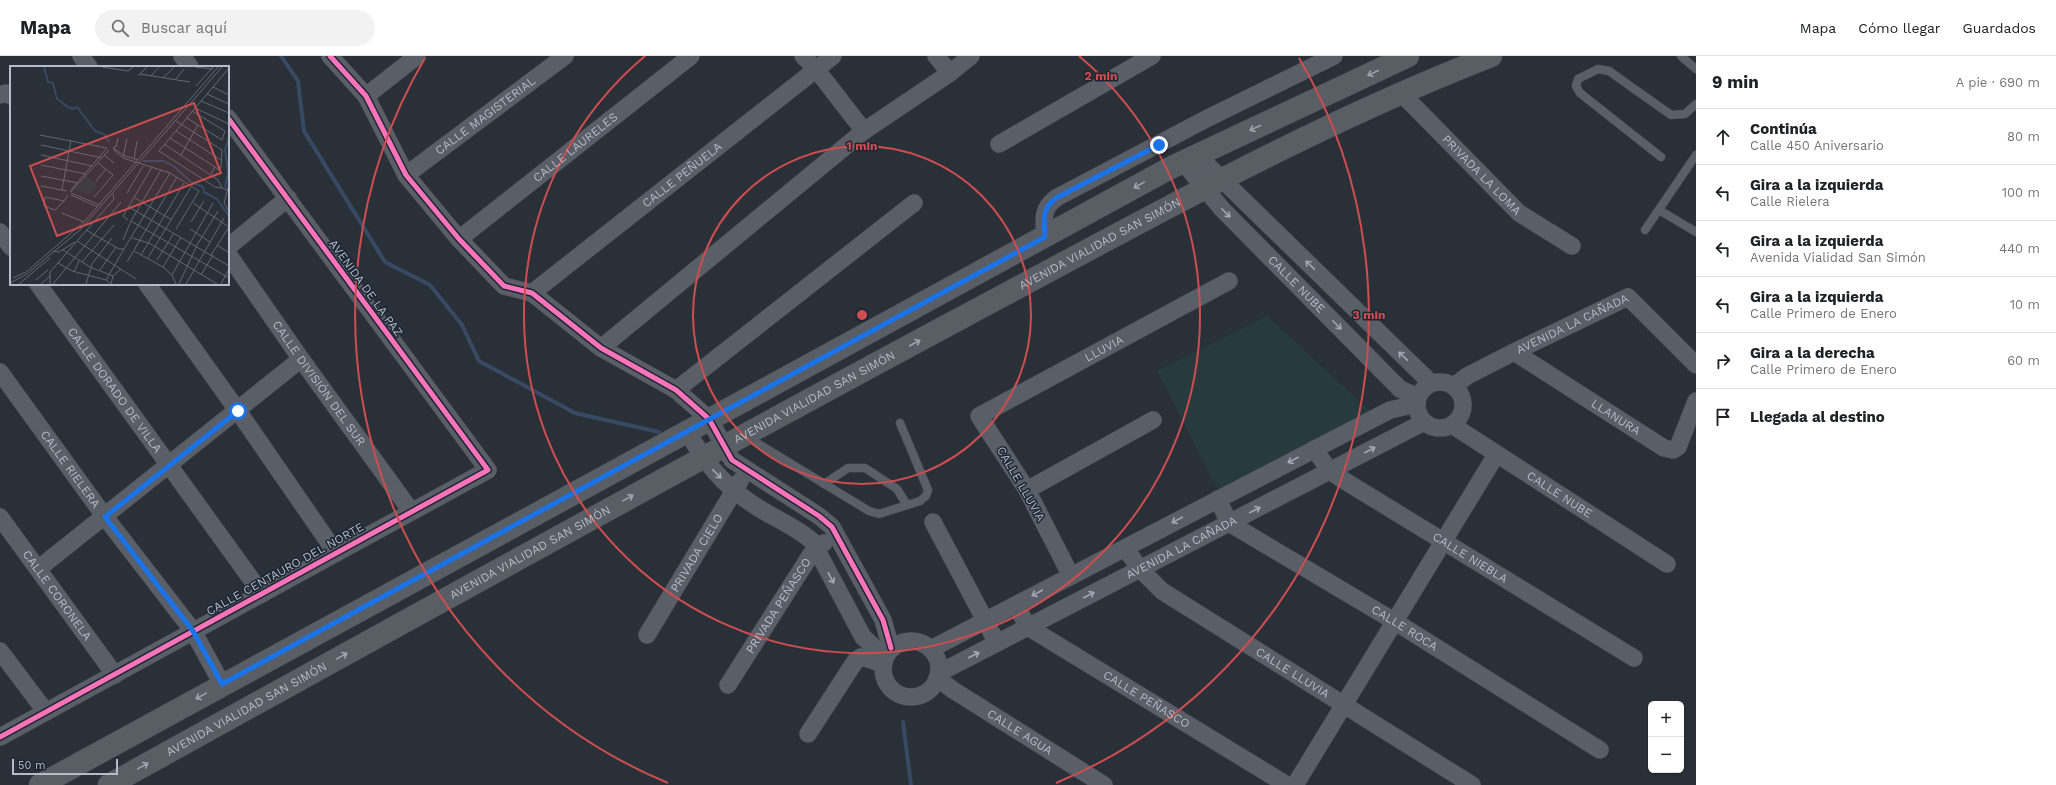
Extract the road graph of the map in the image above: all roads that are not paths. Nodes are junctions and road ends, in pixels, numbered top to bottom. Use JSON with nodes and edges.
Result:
{"nodes":[{"id":1,"x":81,"y":56,"type":"edge"},
{"id":2,"x":182,"y":56,"type":"edge"},
{"id":3,"x":330,"y":56,"type":"edge"},
{"id":4,"x":417,"y":56,"type":"edge"},
{"id":5,"x":565,"y":56,"type":"edge"},
{"id":6,"x":691,"y":56,"type":"edge"},
{"id":7,"x":803,"y":56,"type":"edge"},
{"id":8,"x":833,"y":56,"type":"edge"},
{"id":9,"x":936,"y":56,"type":"edge"},
{"id":10,"x":971,"y":56,"type":"edge"},
{"id":11,"x":1152,"y":56,"type":"edge"},
{"id":12,"x":1334,"y":56,"type":"edge"},
{"id":13,"x":1408,"y":56,"type":"edge"},
{"id":14,"x":1491,"y":56,"type":"edge"},
{"id":15,"x":1682,"y":56,"type":"edge"},
{"id":16,"x":88,"y":66,"type":"edge"},
{"id":17,"x":189,"y":66,"type":"edge"},
{"id":18,"x":816,"y":69,"type":"junction"},
{"id":19,"x":1696,"y":69,"type":"edge"},
{"id":20,"x":950,"y":73,"type":"junction"},
{"id":21,"x":1401,"y":93,"type":"junction"},
{"id":22,"x":0,"y":95,"type":"edge"},
{"id":23,"x":10,"y":95,"type":"edge"},
{"id":24,"x":366,"y":96,"type":"junction"},
{"id":25,"x":1696,"y":104,"type":"edge"},
{"id":26,"x":229,"y":119,"type":"edge"},
{"id":27,"x":864,"y":131,"type":"junction"},
{"id":28,"x":999,"y":144,"type":"dead end"},
{"id":29,"x":1159,"y":145,"type":"junction"},
{"id":30,"x":1696,"y":155,"type":"edge"},
{"id":31,"x":1661,"y":157,"type":"dead end"},
{"id":32,"x":1183,"y":161,"type":"junction"},
{"id":33,"x":406,"y":175,"type":"junction"},
{"id":34,"x":1213,"y":184,"type":"junction"},
{"id":35,"x":288,"y":198,"type":"junction"},
{"id":36,"x":914,"y":203,"type":"dead end"},
{"id":37,"x":1659,"y":210,"type":"junction"},
{"id":38,"x":1645,"y":230,"type":"dead end"},
{"id":39,"x":0,"y":232,"type":"edge"},
{"id":40,"x":1696,"y":232,"type":"edge"},
{"id":41,"x":1045,"y":237,"type":"junction"},
{"id":42,"x":459,"y":238,"type":"junction"},
{"id":43,"x":10,"y":246,"type":"edge"},
{"id":44,"x":229,"y":246,"type":"edge"},
{"id":45,"x":1572,"y":246,"type":"dead end"},
{"id":46,"x":229,"y":255,"type":"edge"},
{"id":47,"x":1230,"y":280,"type":"dead end"},
{"id":48,"x":39,"y":285,"type":"edge"},
{"id":49,"x":148,"y":285,"type":"edge"},
{"id":50,"x":532,"y":293,"type":"junction"},
{"id":51,"x":601,"y":348,"type":"junction"},
{"id":52,"x":1514,"y":352,"type":"junction"},
{"id":53,"x":301,"y":359,"type":"junction"},
{"id":54,"x":1696,"y":365,"type":"edge"},
{"id":55,"x":0,"y":372,"type":"edge"},
{"id":56,"x":1431,"y":383,"type":"junction"},
{"id":57,"x":1454,"y":386,"type":"junction"},
{"id":58,"x":676,"y":390,"type":"junction"},
{"id":59,"x":1418,"y":400,"type":"junction"},
{"id":60,"x":1696,"y":401,"type":"edge"},
{"id":61,"x":238,"y":411,"type":"junction"},
{"id":62,"x":979,"y":416,"type":"joint"},
{"id":63,"x":709,"y":419,"type":"junction"},
{"id":64,"x":1153,"y":420,"type":"dead end"},
{"id":65,"x":1424,"y":422,"type":"junction"},
{"id":66,"x":900,"y":423,"type":"dead end"},
{"id":67,"x":1452,"y":425,"type":"junction"},
{"id":68,"x":687,"y":431,"type":"junction"},
{"id":69,"x":742,"y":435,"type":"junction"},
{"id":70,"x":723,"y":445,"type":"junction"},
{"id":71,"x":1314,"y":449,"type":"junction"},
{"id":72,"x":1496,"y":455,"type":"junction"},
{"id":73,"x":701,"y":457,"type":"junction"},
{"id":74,"x":170,"y":464,"type":"junction"},
{"id":75,"x":488,"y":470,"type":"joint"},
{"id":76,"x":747,"y":470,"type":"junction"},
{"id":77,"x":1330,"y":471,"type":"junction"},
{"id":78,"x":824,"y":484,"type":"junction"},
{"id":79,"x":734,"y":490,"type":"junction"},
{"id":80,"x":1027,"y":490,"type":"junction"},
{"id":81,"x":1218,"y":499,"type":"junction"},
{"id":82,"x":907,"y":505,"type":"junction"},
{"id":83,"x":411,"y":511,"type":"junction"},
{"id":84,"x":0,"y":516,"type":"edge"},
{"id":85,"x":105,"y":517,"type":"junction"},
{"id":86,"x":933,"y":522,"type":"dead end"},
{"id":87,"x":1229,"y":523,"type":"junction"},
{"id":88,"x":837,"y":536,"type":"junction"},
{"id":89,"x":1444,"y":542,"type":"junction"},
{"id":90,"x":815,"y":548,"type":"junction"},
{"id":91,"x":1125,"y":548,"type":"junction"},
{"id":92,"x":336,"y":553,"type":"junction"},
{"id":93,"x":1095,"y":564,"type":"junction"},
{"id":94,"x":1667,"y":564,"type":"dead end"},
{"id":95,"x":38,"y":569,"type":"junction"},
{"id":96,"x":1140,"y":569,"type":"junction"},
{"id":97,"x":1071,"y":576,"type":"junction"},
{"id":98,"x":1112,"y":584,"type":"junction"},
{"id":99,"x":262,"y":594,"type":"junction"},
{"id":100,"x":1016,"y":605,"type":"junction"},
{"id":101,"x":986,"y":620,"type":"junction"},
{"id":102,"x":1394,"y":621,"type":"junction"},
{"id":103,"x":1028,"y":627,"type":"junction"},
{"id":104,"x":193,"y":631,"type":"junction"},
{"id":105,"x":647,"y":635,"type":"dead end"},
{"id":106,"x":997,"y":643,"type":"junction"},
{"id":107,"x":932,"y":649,"type":"junction"},
{"id":108,"x":0,"y":651,"type":"edge"},
{"id":109,"x":887,"y":657,"type":"junction"},
{"id":110,"x":1634,"y":658,"type":"dead end"},
{"id":111,"x":115,"y":675,"type":"junction"},
{"id":112,"x":938,"y":675,"type":"junction"},
{"id":113,"x":222,"y":684,"type":"junction"},
{"id":114,"x":728,"y":685,"type":"dead end"},
{"id":115,"x":1344,"y":704,"type":"junction"},
{"id":116,"x":46,"y":712,"type":"junction"},
{"id":117,"x":3,"y":730,"type":"edge"},
{"id":118,"x":808,"y":734,"type":"dead end"},
{"id":119,"x":1600,"y":750,"type":"dead end"},
{"id":120,"x":40,"y":785,"type":"edge"},
{"id":121,"x":109,"y":785,"type":"edge"},
{"id":122,"x":1104,"y":785,"type":"edge"},
{"id":123,"x":1287,"y":785,"type":"edge"},
{"id":124,"x":1295,"y":785,"type":"edge"},
{"id":125,"x":1472,"y":785,"type":"edge"}],
"edges":[{"from":1,"to":16,"type":"street"},
{"from":2,"to":17,"type":"street"},
{"from":3,"to":24,"type":"street"},
{"from":4,"to":24,"type":"street"},
{"from":5,"to":33,"type":"street","name":"CALLE MAGISTERIAL"},
{"from":6,"to":42,"type":"street","name":"CALLE LAURELES"},
{"from":7,"to":18,"type":"street"},
{"from":8,"to":18,"type":"street","name":"CALLE PEÑUELA"},
{"from":9,"to":20,"type":"street"},
{"from":10,"to":20,"type":"street"},
{"from":11,"to":28,"type":"street"},
{"from":12,"to":29,"type":"street"},
{"from":13,"to":32,"type":"main road","one_way":true},
{"from":14,"to":21,"type":"main road","name":"AVENIDA VIALIDAD SAN SIMÓN"},
{"from":15,"to":19,"type":"lane"},
{"from":18,"to":27,"type":"street"},
{"from":18,"to":50,"type":"street","name":"CALLE PEÑUELA"},
{"from":20,"to":27,"type":"street"},
{"from":21,"to":34,"type":"main road","name":"AVENIDA VIALIDAD SAN SIMÓN"},
{"from":21,"to":45,"type":"street","name":"PRIVADA LA LOMA"},
{"from":22,"to":23,"type":"street"},
{"from":24,"to":33,"type":"street"},
{"from":25,"to":31,"type":"lane"},
{"from":26,"to":35,"type":"street","name":"AVENIDA DE LA PAZ"},
{"from":27,"to":51,"type":"street"},
{"from":29,"to":32,"type":"street","name":"CALLE NUBE"},
{"from":29,"to":41,"type":"street"},
{"from":30,"to":37,"type":"lane"},
{"from":32,"to":34,"type":"street","name":"CALLE NUBE"},
{"from":32,"to":41,"type":"main road","one_way":true},
{"from":33,"to":42,"type":"street"},
{"from":56,"to":34,"type":"street","name":"CALLE NUBE","one_way":true},
{"from":34,"to":59,"type":"street","name":"CALLE NUBE","one_way":true},
{"from":69,"to":34,"type":"main road","name":"AVENIDA VIALIDAD SAN SIMÓN","one_way":true},
{"from":35,"to":44,"type":"street"},
{"from":35,"to":75,"type":"street","name":"AVENIDA DE LA PAZ"},
{"from":36,"to":58,"type":"street"},
{"from":37,"to":38,"type":"lane"},
{"from":37,"to":40,"type":"lane"},
{"from":39,"to":43,"type":"street"},
{"from":41,"to":63,"type":"main road"},
{"from":42,"to":50,"type":"street"},
{"from":46,"to":53,"type":"street","name":"CALLE DIVISIÓN DEL SUR"},
{"from":47,"to":62,"type":"street","name":"LLUVIA"},
{"from":48,"to":74,"type":"street","name":"CALLE DORADO DE VILLA"},
{"from":49,"to":61,"type":"street"},
{"from":50,"to":51,"type":"street"},
{"from":51,"to":58,"type":"street"},
{"from":52,"to":54,"type":"street","name":"AVENIDA LA CAÑADA"},
{"from":52,"to":57,"type":"street","name":"AVENIDA LA CAÑADA"},
{"from":52,"to":60,"type":"street","name":"LLANURA"},
{"from":53,"to":61,"type":"street"},
{"from":53,"to":83,"type":"street","name":"CALLE DIVISIÓN DEL SUR"},
{"from":55,"to":85,"type":"street","name":"CALLE RIELERA"},
{"from":56,"to":57,"type":"street"},
{"from":56,"to":59,"type":"street"},
{"from":57,"to":67,"type":"street"},
{"from":58,"to":63,"type":"street"},
{"from":59,"to":65,"type":"street"},
{"from":59,"to":71,"type":"street","name":"AVENIDA LA CAÑADA"},
{"from":61,"to":74,"type":"street"},
{"from":61,"to":92,"type":"street"},
{"from":62,"to":80,"type":"street","name":"CALLE LLUVIA"},
{"from":63,"to":68,"type":"main road"},
{"from":63,"to":70,"type":"street"},
{"from":64,"to":80,"type":"street"},
{"from":65,"to":67,"type":"street"},
{"from":77,"to":65,"type":"street","name":"AVENIDA LA CAÑADA","one_way":true},
{"from":66,"to":82,"type":"lane"},
{"from":67,"to":72,"type":"street","name":"CALLE NUBE"},
{"from":68,"to":73,"type":"street"},
{"from":68,"to":113,"type":"main road"},
{"from":69,"to":70,"type":"main road","name":"AVENIDA VIALIDAD SAN SIMÓN"},
{"from":69,"to":78,"type":"lane"},
{"from":70,"to":73,"type":"main road","name":"AVENIDA VIALIDAD SAN SIMÓN"},
{"from":70,"to":76,"type":"street"},
{"from":71,"to":77,"type":"street","name":"CALLE NIEBLA"},
{"from":71,"to":81,"type":"street","name":"AVENIDA LA CAÑADA","one_way":true},
{"from":72,"to":89,"type":"street"},
{"from":72,"to":94,"type":"street","name":"CALLE NUBE"},
{"from":73,"to":79,"type":"street","one_way":true},
{"from":121,"to":73,"type":"main road","name":"AVENIDA VIALIDAD SAN SIMÓN","one_way":true},
{"from":74,"to":85,"type":"street"},
{"from":74,"to":99,"type":"street","name":"CALLE DORADO DE VILLA"},
{"from":75,"to":83,"type":"street","name":"CALLE CENTAURO DEL NORTE"},
{"from":76,"to":79,"type":"street","name":"PRIVADA CIELO"},
{"from":76,"to":88,"type":"street"},
{"from":87,"to":77,"type":"street","name":"AVENIDA LA CAÑADA","one_way":true},
{"from":77,"to":89,"type":"street","name":"CALLE NIEBLA"},
{"from":78,"to":82,"type":"lane"},
{"from":78,"to":82,"type":"lane"},
{"from":79,"to":90,"type":"street"},
{"from":79,"to":105,"type":"street","name":"PRIVADA CIELO"},
{"from":80,"to":97,"type":"street","name":"CALLE LLUVIA"},
{"from":81,"to":87,"type":"street"},
{"from":81,"to":91,"type":"street","name":"AVENIDA LA CAÑADA","one_way":true},
{"from":83,"to":92,"type":"street","name":"CALLE CENTAURO DEL NORTE"},
{"from":84,"to":95,"type":"street","name":"CALLE CORONELA"},
{"from":85,"to":95,"type":"street"},
{"from":85,"to":104,"type":"street","name":"CALLE RIELERA"},
{"from":86,"to":101,"type":"street"},
{"from":87,"to":96,"type":"street","name":"AVENIDA LA CAÑADA"},
{"from":87,"to":102,"type":"street","name":"CALLE ROCA"},
{"from":88,"to":90,"type":"street","name":"PRIVADA PEÑASCO"},
{"from":88,"to":109,"type":"street"},
{"from":89,"to":102,"type":"street"},
{"from":89,"to":110,"type":"street","name":"CALLE NIEBLA"},
{"from":90,"to":109,"type":"street","one_way":true},
{"from":90,"to":114,"type":"street","name":"PRIVADA PEÑASCO"},
{"from":91,"to":93,"type":"street","name":"AVENIDA LA CAÑADA"},
{"from":91,"to":96,"type":"street","name":"CALLE LLUVIA"},
{"from":92,"to":99,"type":"street","name":"CALLE CENTAURO DEL NORTE"},
{"from":93,"to":97,"type":"street","name":"AVENIDA LA CAÑADA"},
{"from":93,"to":98,"type":"street"},
{"from":95,"to":111,"type":"street","name":"CALLE CORONELA"},
{"from":96,"to":98,"type":"street","name":"AVENIDA LA CAÑADA"},
{"from":96,"to":115,"type":"street","name":"CALLE LLUVIA"},
{"from":97,"to":100,"type":"street","name":"AVENIDA LA CAÑADA","one_way":true},
{"from":103,"to":98,"type":"street","name":"AVENIDA LA CAÑADA","one_way":true},
{"from":99,"to":104,"type":"street","name":"CALLE CENTAURO DEL NORTE"},
{"from":100,"to":101,"type":"street","name":"AVENIDA LA CAÑADA"},
{"from":100,"to":103,"type":"street"},
{"from":101,"to":106,"type":"street"},
{"from":101,"to":107,"type":"street","name":"AVENIDA LA CAÑADA"},
{"from":102,"to":115,"type":"street"},
{"from":102,"to":119,"type":"street","name":"CALLE ROCA"},
{"from":103,"to":106,"type":"street","name":"AVENIDA LA CAÑADA"},
{"from":103,"to":123,"type":"street","name":"CALLE PEÑASCO"},
{"from":104,"to":111,"type":"street","name":"CALLE CENTAURO DEL NORTE"},
{"from":104,"to":113,"type":"street","name":"CALLE RIELERA"},
{"from":112,"to":106,"type":"street","name":"AVENIDA LA CAÑADA","one_way":true},
{"from":107,"to":109,"type":"street"},
{"from":107,"to":112,"type":"street"},
{"from":108,"to":116,"type":"street"},
{"from":109,"to":112,"type":"street"},
{"from":109,"to":118,"type":"street"},
{"from":111,"to":116,"type":"street","name":"CALLE CENTAURO DEL NORTE"},
{"from":112,"to":122,"type":"street","name":"CALLE AGUA"},
{"from":113,"to":120,"type":"main road","one_way":true},
{"from":115,"to":124,"type":"street"},
{"from":115,"to":125,"type":"street","name":"CALLE LLUVIA"},
{"from":116,"to":117,"type":"street","name":"CALLE CENTAURO DEL NORTE"}]}
